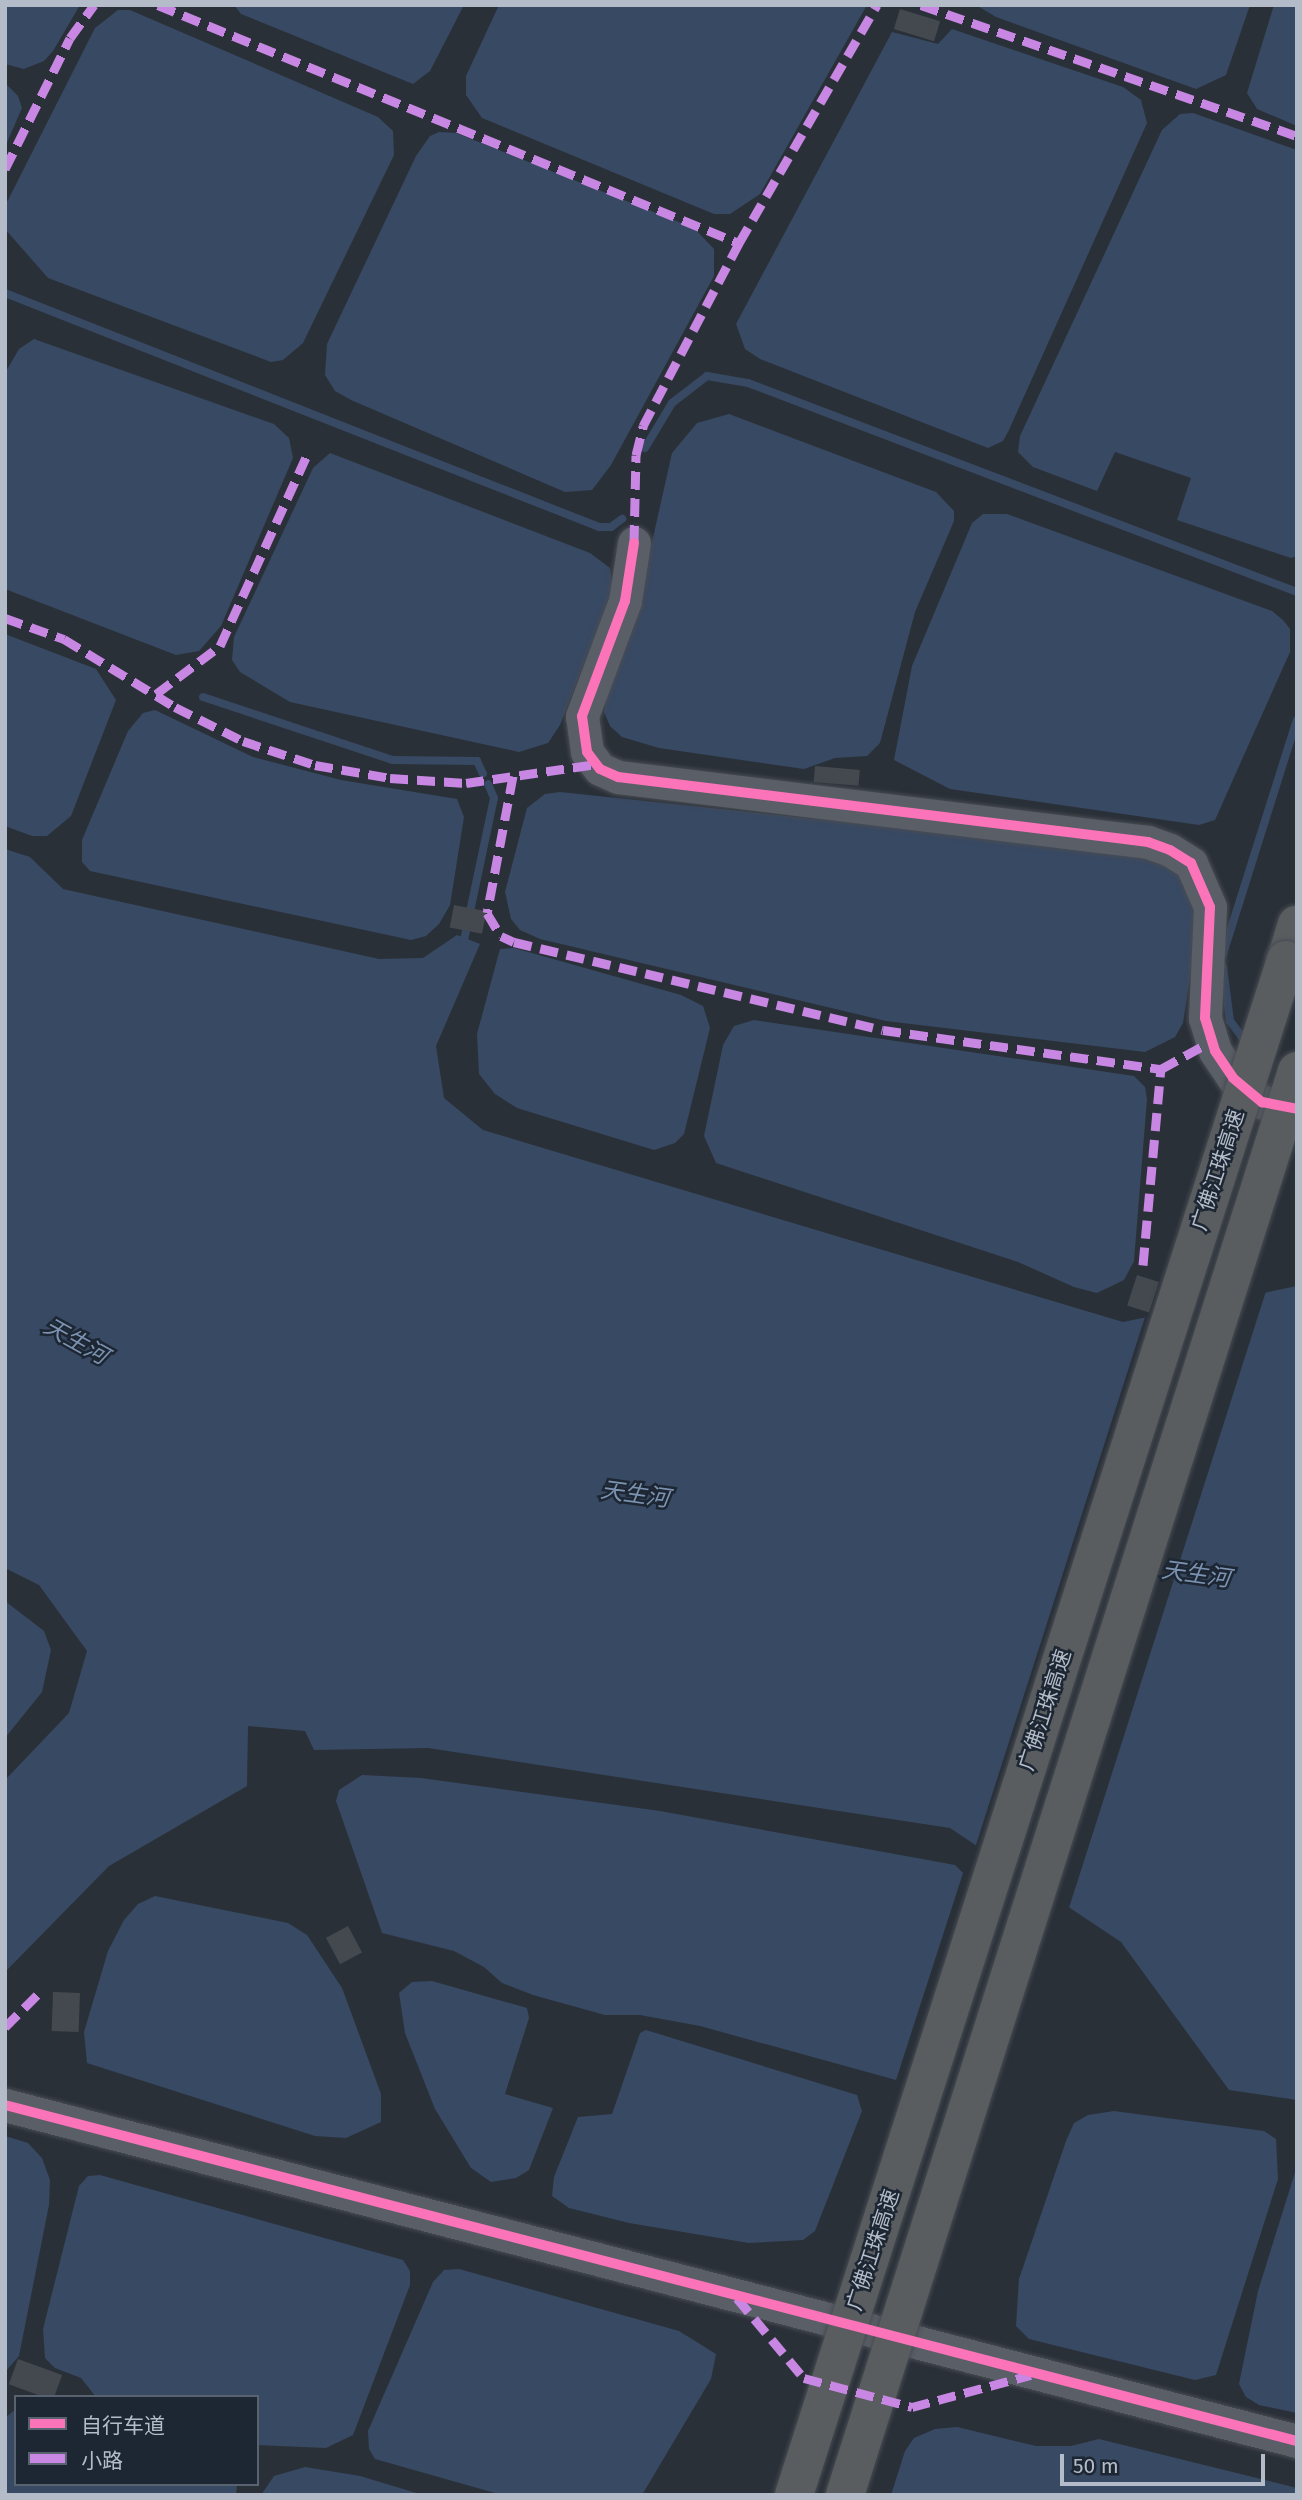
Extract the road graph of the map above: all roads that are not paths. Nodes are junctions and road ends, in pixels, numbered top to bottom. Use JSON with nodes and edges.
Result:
{"nodes":[{"id":1,"x":634,"y":543,"type":"dead end"},
{"id":2,"x":1291,"y":942,"type":"edge"},
{"id":3,"x":1297,"y":1071,"type":"edge"},
{"id":4,"x":1297,"y":1109,"type":"edge"},
{"id":5,"x":5,"y":2105,"type":"edge"},
{"id":6,"x":1297,"y":2441,"type":"edge"},
{"id":7,"x":794,"y":2495,"type":"edge"},
{"id":8,"x":845,"y":2495,"type":"edge"}],
"edges":[{"from":1,"to":4,"type":"street"},
{"from":2,"to":7,"type":"highway","name":"广佛江珠高速","bridge":true},
{"from":3,"to":8,"type":"highway","bridge":true},
{"from":5,"to":6,"type":"street"}]}
